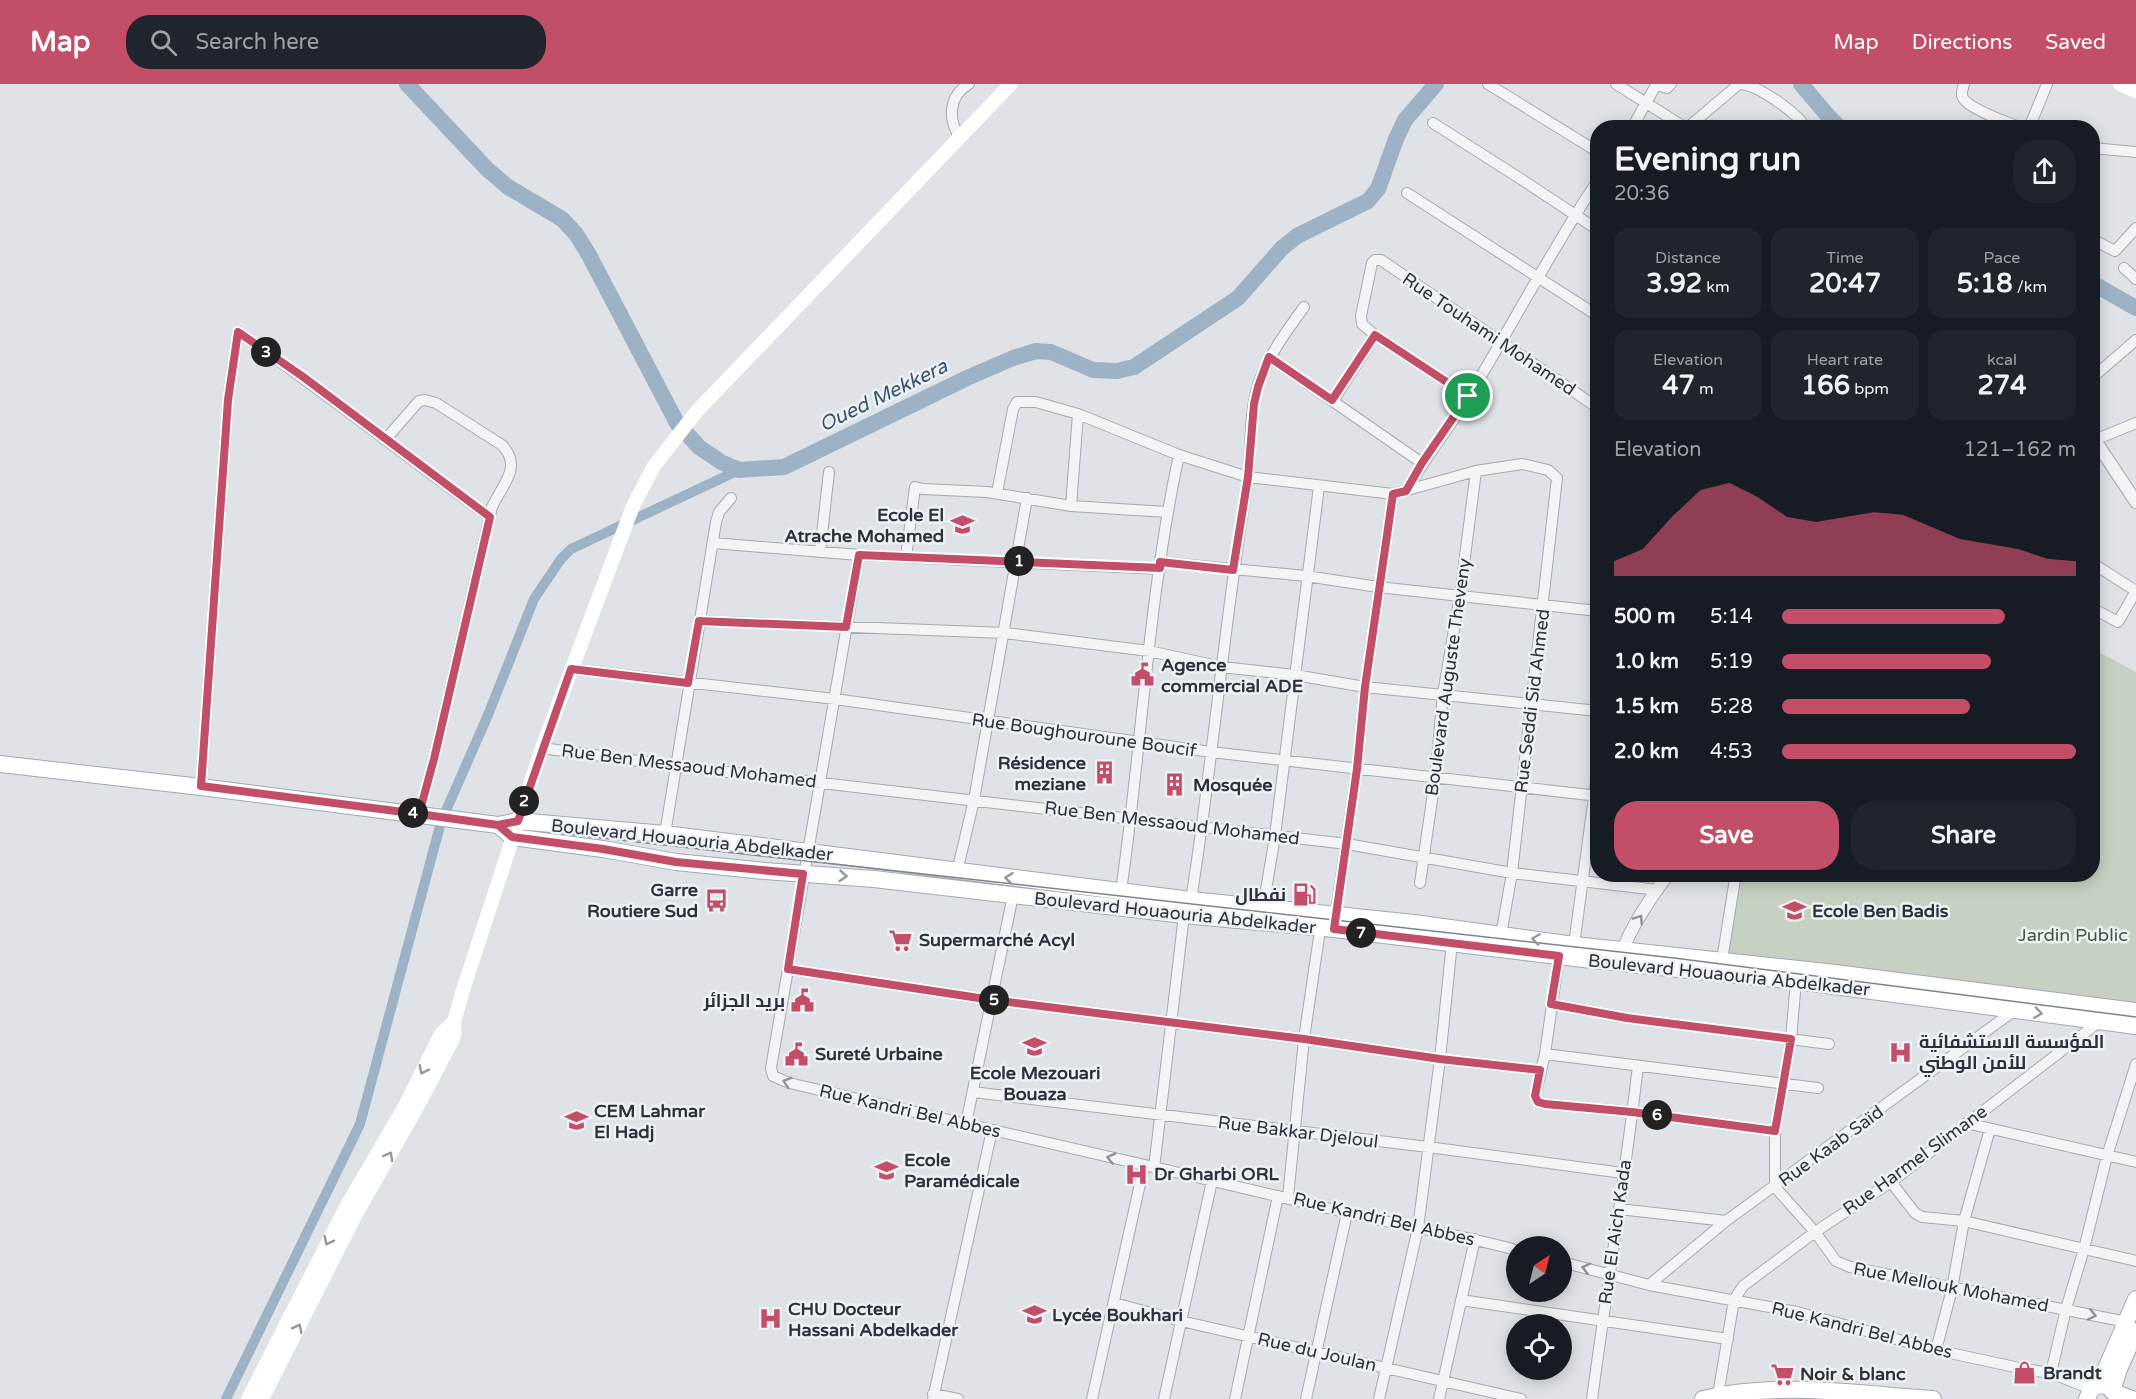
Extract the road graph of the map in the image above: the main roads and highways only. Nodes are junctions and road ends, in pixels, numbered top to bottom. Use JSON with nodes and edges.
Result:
{"nodes":[{"id":1,"x":1011,"y":84,"type":"edge"},
{"id":2,"x":2120,"y":84,"type":"edge"},
{"id":3,"x":2136,"y":90,"type":"edge"},
{"id":4,"x":0,"y":764,"type":"edge"},
{"id":5,"x":515,"y":829,"type":"junction"},
{"id":6,"x":1188,"y":907,"type":"junction"},
{"id":7,"x":1328,"y":921,"type":"junction"},
{"id":8,"x":1622,"y":956,"type":"junction"},
{"id":9,"x":2136,"y":1011,"type":"edge"},
{"id":10,"x":2136,"y":1026,"type":"edge"},
{"id":11,"x":2136,"y":1299,"type":"edge"},
{"id":12,"x":2133,"y":1325,"type":"edge"},
{"id":13,"x":276,"y":1357,"type":"junction"},
{"id":14,"x":2103,"y":1392,"type":"edge"},
{"id":15,"x":1805,"y":1395,"type":"edge"},
{"id":16,"x":1711,"y":1397,"type":"edge"},
{"id":17,"x":248,"y":1399,"type":"edge"},
{"id":18,"x":262,"y":1399,"type":"edge"},
{"id":19,"x":1933,"y":1399,"type":"edge"},
{"id":20,"x":2133,"y":1399,"type":"edge"}],
"edges":[{"from":1,"to":5,"type":"main road"},
{"from":2,"to":3,"type":"main road"},
{"from":4,"to":5,"type":"main road","name":"Boulevard Houaouria Abdelkader"},
{"from":5,"to":6,"type":"main road","name":"Boulevard Houaouria Abdelkader","one_way":true},
{"from":6,"to":5,"type":"main road","name":"Boulevard Houaouria Abdelkader","one_way":true},
{"from":5,"to":13,"type":"main road"},
{"from":6,"to":7,"type":"main road","name":"Boulevard Houaouria Abdelkader"},
{"from":6,"to":7,"type":"main road","name":"Boulevard Houaouria Abdelkader"},
{"from":7,"to":8,"type":"main road","name":"Boulevard Houaouria Abdelkader"},
{"from":8,"to":7,"type":"main road","name":"Boulevard Houaouria Abdelkader","one_way":true},
{"from":8,"to":9,"type":"main road","name":"Boulevard Houaouria Abdelkader"},
{"from":8,"to":10,"type":"main road","name":"Boulevard Houaouria Abdelkader","one_way":true},
{"from":11,"to":12,"type":"main road"},
{"from":12,"to":14,"type":"main road"},
{"from":13,"to":17,"type":"main road"},
{"from":13,"to":18,"type":"main road"},
{"from":14,"to":20,"type":"main road"},
{"from":15,"to":16,"type":"main road"},
{"from":15,"to":19,"type":"main road"}]}
